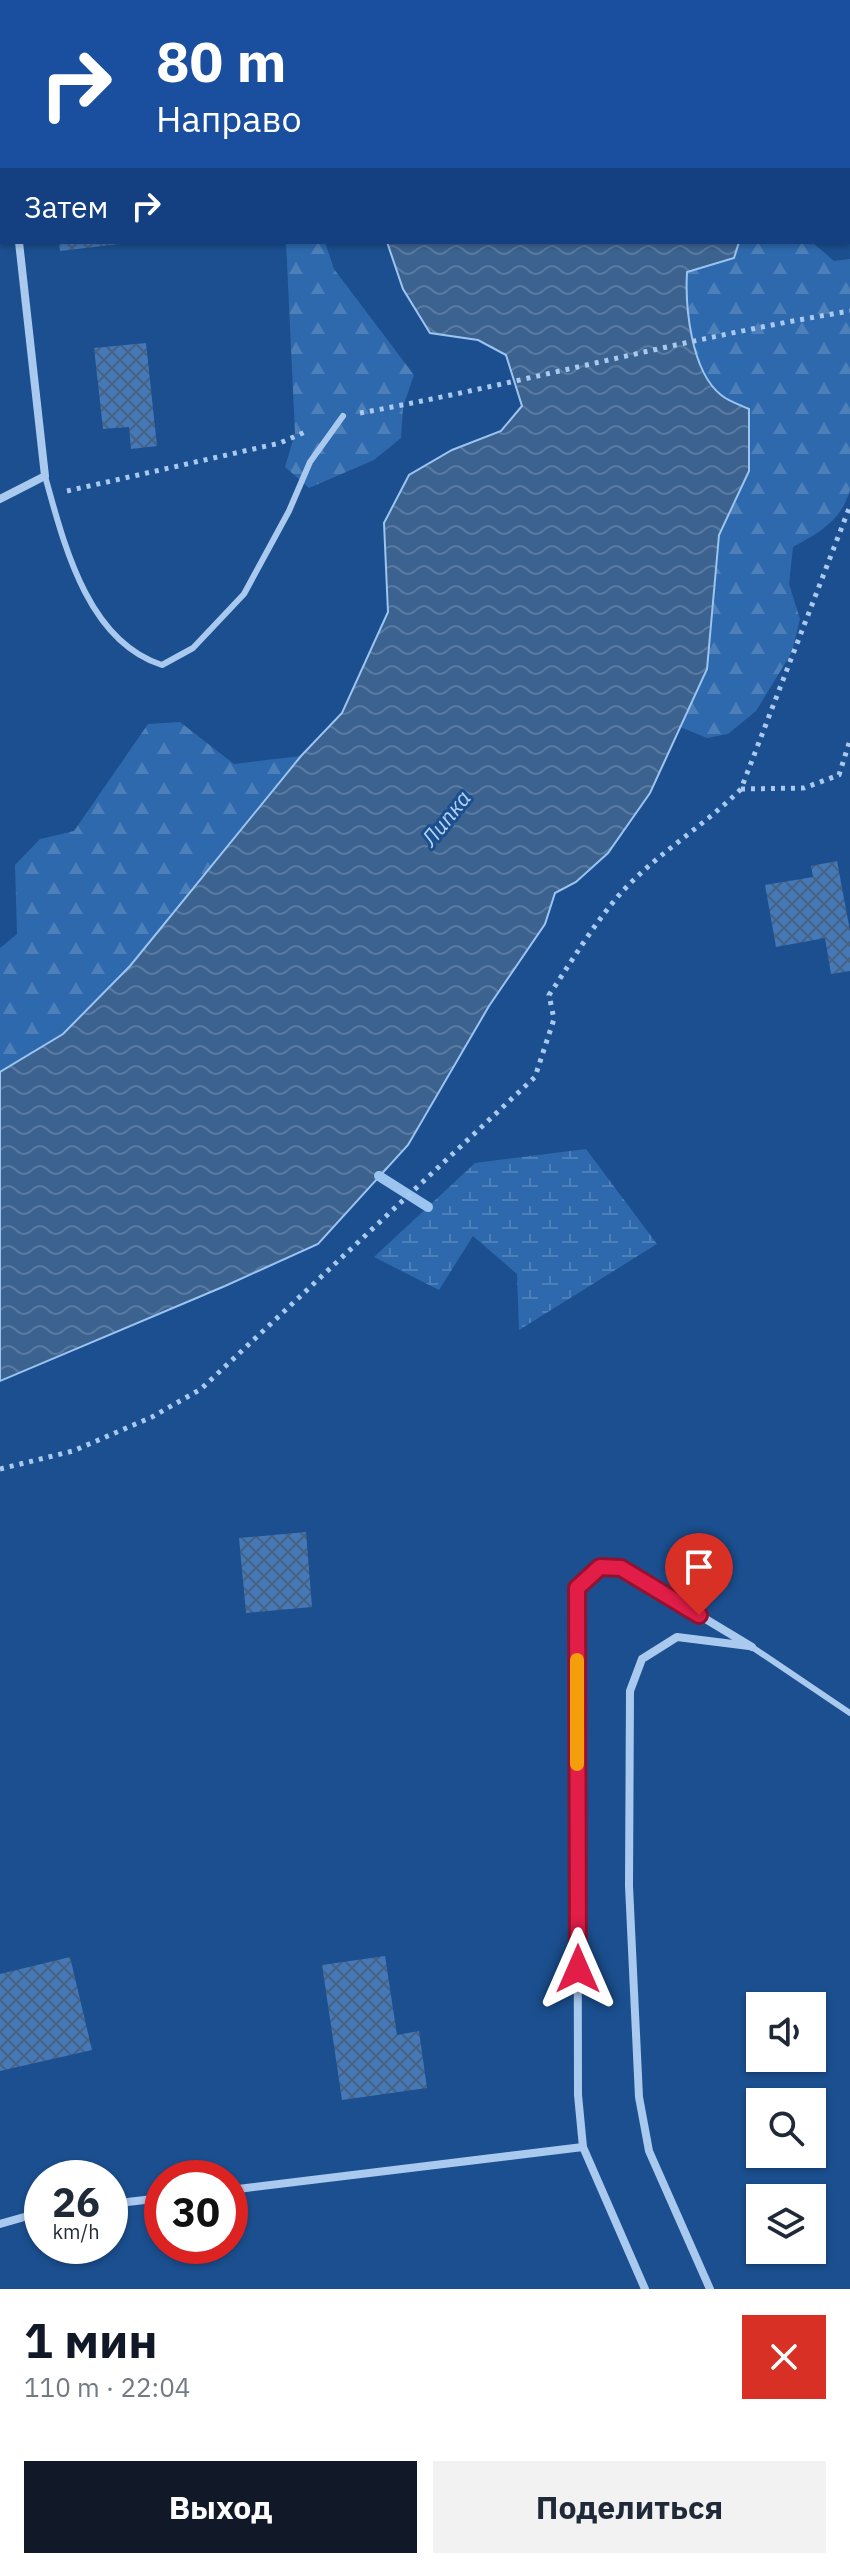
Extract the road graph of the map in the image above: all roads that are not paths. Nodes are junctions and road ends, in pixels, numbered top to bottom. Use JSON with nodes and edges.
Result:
{"nodes":[{"id":1,"x":19,"y":244,"type":"edge"},
{"id":2,"x":343,"y":416,"type":"road end"},
{"id":3,"x":45,"y":476,"type":"junction"},
{"id":4,"x":0,"y":499,"type":"edge"},
{"id":5,"x":752,"y":1647,"type":"junction"},
{"id":6,"x":850,"y":1713,"type":"edge"},
{"id":7,"x":583,"y":2147,"type":"junction"},
{"id":8,"x":248,"y":2188,"type":"edge"},
{"id":9,"x":24,"y":2217,"type":"edge"},
{"id":10,"x":0,"y":2224,"type":"edge"},
{"id":11,"x":645,"y":2289,"type":"edge"},
{"id":12,"x":710,"y":2289,"type":"edge"}],
"edges":[{"from":1,"to":3,"type":"street"},
{"from":2,"to":3,"type":"lane"},
{"from":3,"to":4,"type":"street"},
{"from":5,"to":6,"type":"lane"},
{"from":5,"to":7,"type":"street"},
{"from":5,"to":12,"type":"street"},
{"from":7,"to":8,"type":"street"},
{"from":7,"to":11,"type":"street"},
{"from":9,"to":10,"type":"street"}]}
